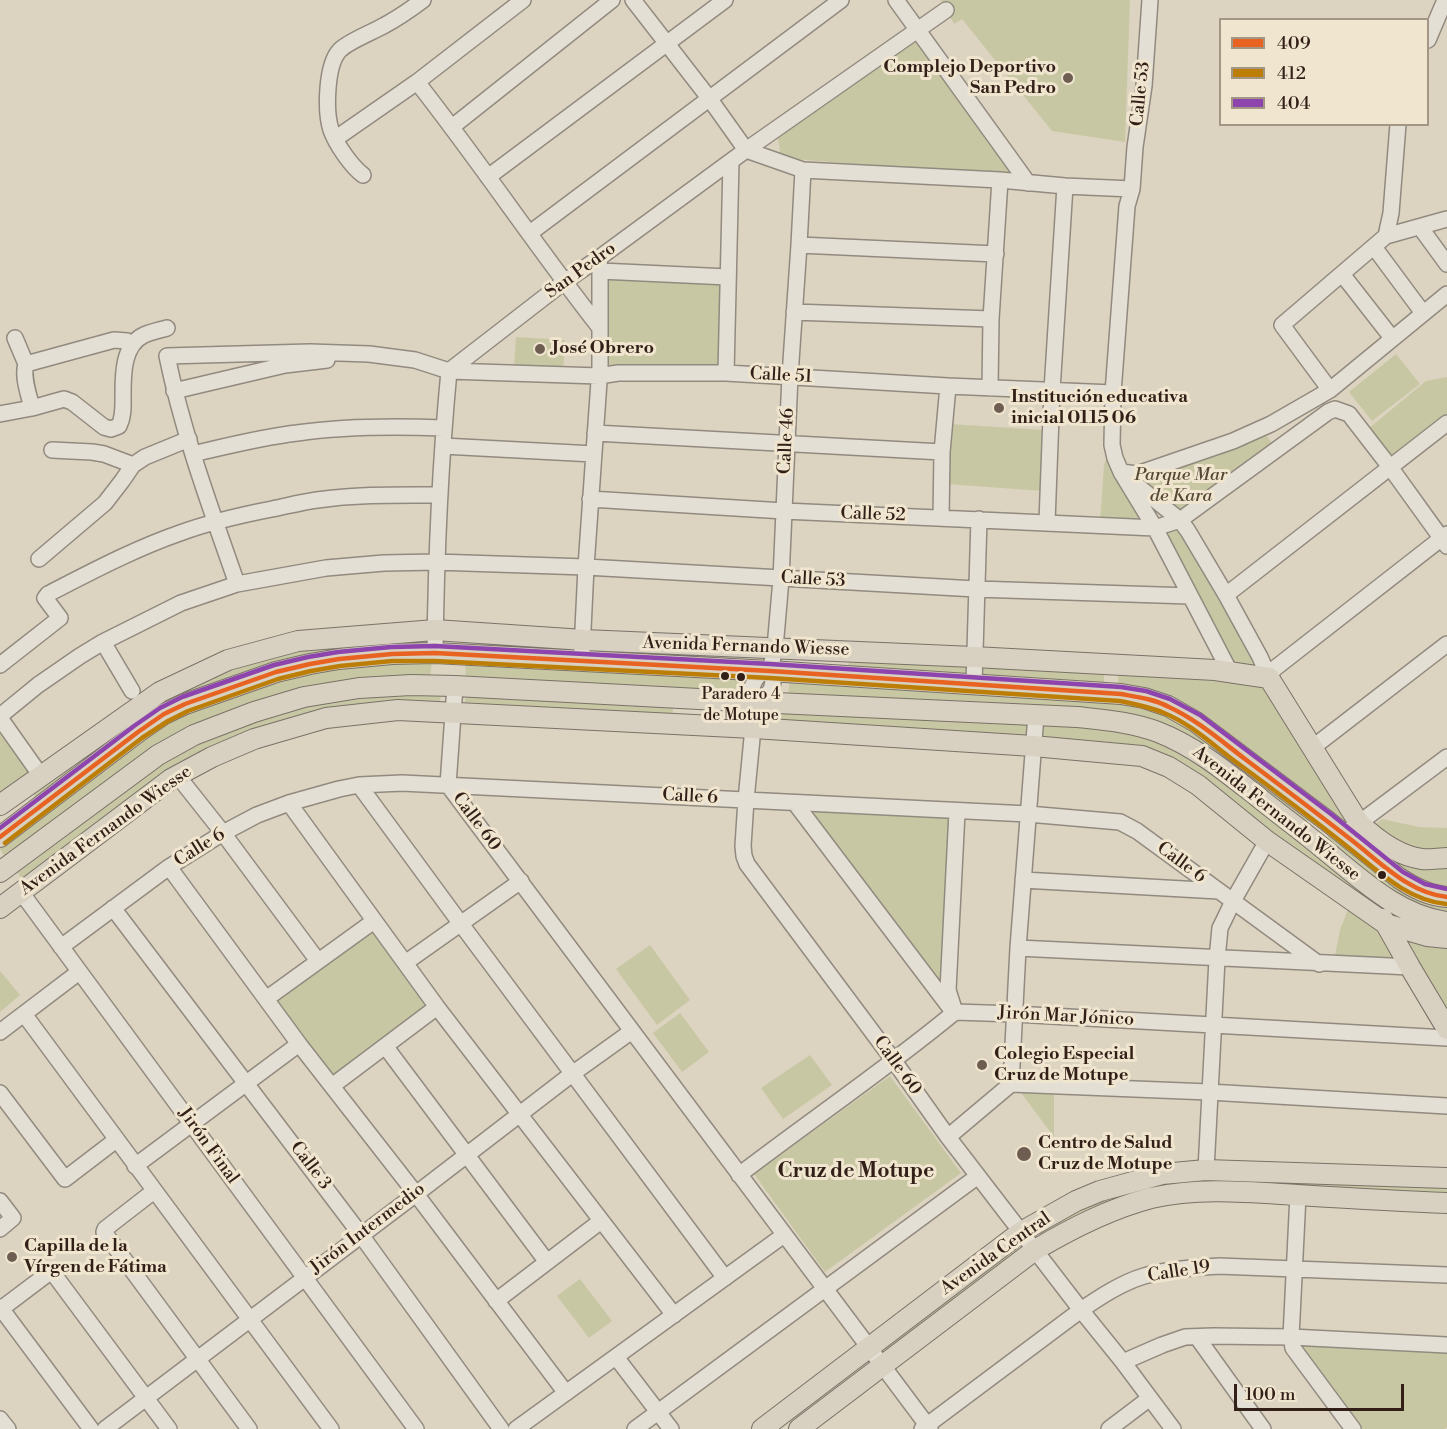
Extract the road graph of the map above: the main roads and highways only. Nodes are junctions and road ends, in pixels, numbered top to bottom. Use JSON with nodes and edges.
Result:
{"nodes":[{"id":1,"x":0,"y":806,"type":"edge"},
{"id":2,"x":1326,"y":820,"type":"junction"},
{"id":3,"x":1351,"y":829,"type":"junction"},
{"id":4,"x":0,"y":837,"type":"edge"},
{"id":5,"x":1311,"y":838,"type":"junction"},
{"id":6,"x":1447,"y":858,"type":"edge"},
{"id":7,"x":1,"y":868,"type":"edge"},
{"id":8,"x":1364,"y":882,"type":"junction"},
{"id":9,"x":21,"y":892,"type":"junction"},
{"id":10,"x":1447,"y":897,"type":"edge"},
{"id":11,"x":0,"y":908,"type":"edge"},
{"id":12,"x":1447,"y":922,"type":"edge"},
{"id":13,"x":1386,"y":924,"type":"junction"},
{"id":14,"x":1447,"y":938,"type":"edge"},
{"id":15,"x":1447,"y":1029,"type":"edge"},
{"id":16,"x":1447,"y":1178,"type":"edge"},
{"id":17,"x":1447,"y":1203,"type":"edge"},
{"id":18,"x":762,"y":1429,"type":"edge"},
{"id":19,"x":799,"y":1429,"type":"edge"}],
"edges":[{"from":1,"to":3,"type":"main road","name":"Avenida Fernando Wiesse"},
{"from":2,"to":3,"type":"main road","name":"Avenida Fernando Wiesse"},
{"from":2,"to":4,"type":"main road","name":"Avenida Fernando Wiesse"},
{"from":2,"to":5,"type":"main road"},
{"from":3,"to":6,"type":"main road","name":"Avenida Fernando Wiesse"},
{"from":3,"to":10,"type":"main road","name":"Avenida Fernando Wiesse"},
{"from":5,"to":7,"type":"main road","name":"Avenida Fernando Wiesse"},
{"from":5,"to":8,"type":"main road","name":"Avenida Fernando Wiesse"},
{"from":7,"to":9,"type":"main road","name":"Jirón Final"},
{"from":8,"to":12,"type":"main road","name":"Avenida Fernando Wiesse"},
{"from":8,"to":13,"type":"main road"},
{"from":9,"to":11,"type":"main road","name":"Avenida Fernando Wiesse"},
{"from":9,"to":13,"type":"main road","name":"Avenida Fernando Wiesse"},
{"from":13,"to":14,"type":"main road","name":"Avenida Fernando Wiesse"},
{"from":13,"to":15,"type":"main road"},
{"from":16,"to":18,"type":"main road","name":"Avenida Central"},
{"from":17,"to":19,"type":"main road","name":"Avenida Central"}]}
